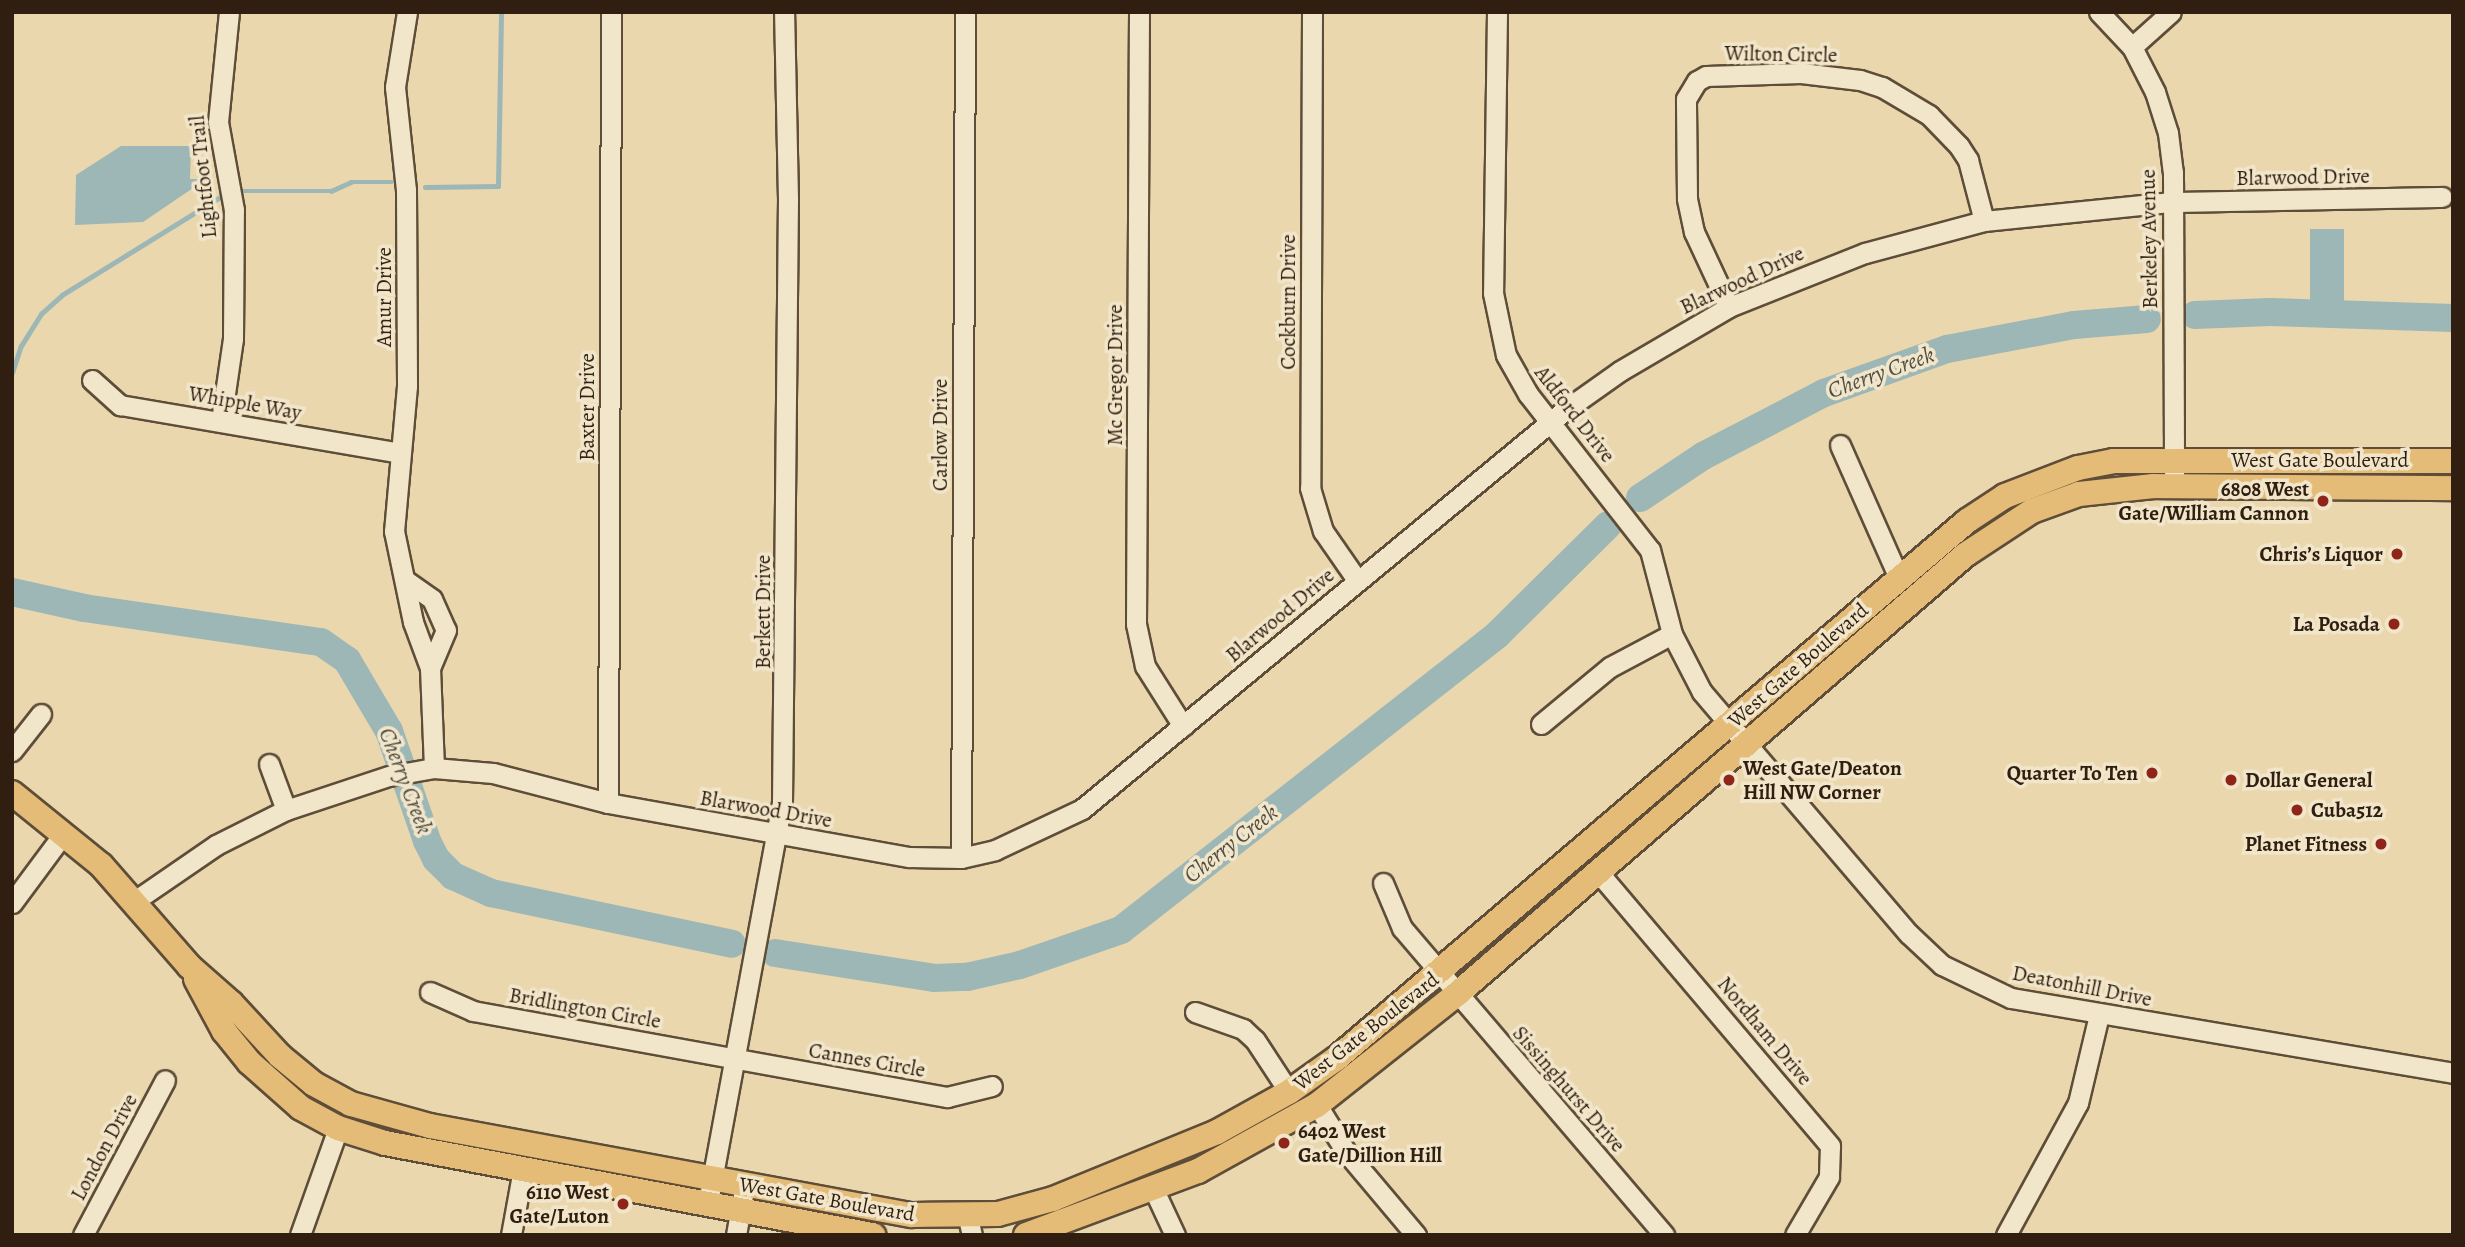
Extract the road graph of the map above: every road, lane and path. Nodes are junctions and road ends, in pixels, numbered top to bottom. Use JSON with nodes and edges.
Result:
{"nodes":[{"id":1,"x":229,"y":12,"type":"edge"},
{"id":2,"x":407,"y":12,"type":"edge"},
{"id":3,"x":611,"y":12,"type":"edge"},
{"id":4,"x":784,"y":12,"type":"edge"},
{"id":5,"x":965,"y":12,"type":"edge"},
{"id":6,"x":1139,"y":12,"type":"edge"},
{"id":7,"x":1312,"y":12,"type":"edge"},
{"id":8,"x":1497,"y":12,"type":"edge"},
{"id":9,"x":2099,"y":12,"type":"edge"},
{"id":10,"x":2171,"y":12,"type":"edge"},
{"id":11,"x":2132,"y":47,"type":"junction"},
{"id":12,"x":2442,"y":197,"type":"dead end"},
{"id":13,"x":2172,"y":202,"type":"junction"},
{"id":14,"x":1984,"y":221,"type":"junction"},
{"id":15,"x":1729,"y":307,"type":"junction"},
{"id":16,"x":92,"y":380,"type":"dead end"},
{"id":17,"x":222,"y":421,"type":"junction"},
{"id":18,"x":1550,"y":421,"type":"junction"},
{"id":19,"x":1840,"y":445,"type":"dead end"},
{"id":20,"x":400,"y":453,"type":"junction"},
{"id":21,"x":2174,"y":459,"type":"junction"},
{"id":22,"x":2346,"y":460,"type":"junction"},
{"id":23,"x":2453,"y":461,"type":"edge"},
{"id":24,"x":2174,"y":486,"type":"junction"},
{"id":25,"x":2453,"y":488,"type":"edge"},
{"id":26,"x":2349,"y":489,"type":"junction"},
{"id":27,"x":1899,"y":578,"type":"junction"},
{"id":28,"x":405,"y":580,"type":"junction"},
{"id":29,"x":1357,"y":580,"type":"junction"},
{"id":30,"x":1672,"y":634,"type":"junction"},
{"id":31,"x":430,"y":668,"type":"junction"},
{"id":32,"x":41,"y":714,"type":"dead end"},
{"id":33,"x":1541,"y":724,"type":"dead end"},
{"id":34,"x":1183,"y":726,"type":"junction"},
{"id":35,"x":1728,"y":726,"type":"junction"},
{"id":36,"x":1746,"y":746,"type":"junction"},
{"id":37,"x":12,"y":751,"type":"edge"},
{"id":38,"x":269,"y":764,"type":"dead end"},
{"id":39,"x":425,"y":769,"type":"junction"},
{"id":40,"x":12,"y":793,"type":"edge"},
{"id":41,"x":608,"y":803,"type":"junction"},
{"id":42,"x":286,"y":810,"type":"junction"},
{"id":43,"x":64,"y":833,"type":"junction"},
{"id":44,"x":777,"y":835,"type":"junction"},
{"id":45,"x":961,"y":858,"type":"junction"},
{"id":46,"x":1598,"y":872,"type":"junction"},
{"id":47,"x":1383,"y":883,"type":"dead end"},
{"id":48,"x":136,"y":900,"type":"junction"},
{"id":49,"x":12,"y":903,"type":"edge"},
{"id":50,"x":190,"y":966,"type":"junction"},
{"id":51,"x":1439,"y":973,"type":"junction"},
{"id":52,"x":430,"y":992,"type":"dead end"},
{"id":53,"x":1457,"y":994,"type":"junction"},
{"id":54,"x":1195,"y":1012,"type":"dead end"},
{"id":55,"x":2099,"y":1015,"type":"junction"},
{"id":56,"x":734,"y":1059,"type":"junction"},
{"id":57,"x":2453,"y":1073,"type":"edge"},
{"id":58,"x":165,"y":1080,"type":"dead end"},
{"id":59,"x":992,"y":1086,"type":"dead end"},
{"id":60,"x":1289,"y":1092,"type":"junction"},
{"id":61,"x":1317,"y":1105,"type":"junction"},
{"id":62,"x":338,"y":1128,"type":"junction"},
{"id":63,"x":523,"y":1169,"type":"junction"},
{"id":64,"x":712,"y":1180,"type":"junction"},
{"id":65,"x":745,"y":1185,"type":"junction"},
{"id":66,"x":1154,"y":1190,"type":"junction"},
{"id":67,"x":707,"y":1205,"type":"junction"},
{"id":68,"x":738,"y":1223,"type":"edge"},
{"id":69,"x":970,"y":1226,"type":"edge"},
{"id":70,"x":83,"y":1235,"type":"edge"},
{"id":71,"x":300,"y":1235,"type":"edge"},
{"id":72,"x":511,"y":1235,"type":"edge"},
{"id":73,"x":873,"y":1235,"type":"edge"},
{"id":74,"x":1026,"y":1235,"type":"edge"},
{"id":75,"x":1175,"y":1235,"type":"edge"},
{"id":76,"x":1416,"y":1235,"type":"edge"},
{"id":77,"x":1664,"y":1235,"type":"edge"},
{"id":78,"x":1795,"y":1235,"type":"edge"},
{"id":79,"x":2006,"y":1235,"type":"edge"}],
"edges":[{"from":1,"to":17,"type":"street","name":"Lightfoot Trail"},
{"from":2,"to":20,"type":"street","name":"Amur Drive"},
{"from":3,"to":41,"type":"street","name":"Baxter Drive"},
{"from":4,"to":44,"type":"street","name":"Berkett Drive"},
{"from":5,"to":45,"type":"street","name":"Carlow Drive"},
{"from":6,"to":34,"type":"street","name":"Mc Gregor Drive"},
{"from":7,"to":29,"type":"street","name":"Cockburn Drive"},
{"from":8,"to":18,"type":"street","name":"Aldford Drive"},
{"from":9,"to":11,"type":"street","name":"Berkeley Avenue"},
{"from":10,"to":11,"type":"street"},
{"from":11,"to":13,"type":"street","name":"Berkeley Avenue"},
{"from":12,"to":13,"type":"street","name":"Blarwood Drive"},
{"from":13,"to":14,"type":"street","name":"Blarwood Drive"},
{"from":13,"to":21,"type":"street","name":"Berkeley Avenue"},
{"from":14,"to":15,"type":"street","name":"Blarwood Drive"},
{"from":14,"to":15,"type":"street","name":"Wilton Circle"},
{"from":15,"to":18,"type":"street","name":"Blarwood Drive"},
{"from":16,"to":17,"type":"street","name":"Whipple Way"},
{"from":17,"to":20,"type":"street","name":"Whipple Way"},
{"from":18,"to":29,"type":"street","name":"Blarwood Drive"},
{"from":18,"to":30,"type":"street","name":"Aldford Drive"},
{"from":19,"to":27,"type":"street"},
{"from":20,"to":28,"type":"street","name":"Amur Drive"},
{"from":21,"to":22,"type":"main road","name":"West Gate Boulevard"},
{"from":21,"to":24,"type":"street","name":"Berkeley Avenue"},
{"from":21,"to":27,"type":"main road","name":"West Gate Boulevard"},
{"from":22,"to":23,"type":"main road","name":"West Gate Boulevard"},
{"from":22,"to":26,"type":"main road"},
{"from":24,"to":26,"type":"main road","name":"West Gate Boulevard"},
{"from":24,"to":36,"type":"main road","name":"West Gate Boulevard"},
{"from":25,"to":26,"type":"main road","name":"West Gate Boulevard"},
{"from":27,"to":35,"type":"main road","name":"West Gate Boulevard"},
{"from":28,"to":31,"type":"street","name":"Amur Drive"},
{"from":28,"to":31,"type":"street","name":"Amur Drive"},
{"from":29,"to":34,"type":"street","name":"Blarwood Drive"},
{"from":30,"to":33,"type":"street"},
{"from":30,"to":35,"type":"street","name":"Aldford Drive"},
{"from":31,"to":39,"type":"street","name":"Amur Drive"},
{"from":32,"to":37,"type":"street"},
{"from":34,"to":45,"type":"street","name":"Blarwood Drive"},
{"from":35,"to":36,"type":"street","name":"Deatonhill Drive"},
{"from":35,"to":51,"type":"main road","name":"West Gate Boulevard"},
{"from":36,"to":46,"type":"main road","name":"West Gate Boulevard"},
{"from":36,"to":55,"type":"street","name":"Deatonhill Drive"},
{"from":38,"to":42,"type":"street"},
{"from":39,"to":41,"type":"street","name":"Blarwood Drive"},
{"from":39,"to":42,"type":"street","name":"Blarwood Drive"},
{"from":40,"to":43,"type":"main road","name":"West Gate Boulevard"},
{"from":41,"to":44,"type":"street","name":"Blarwood Drive"},
{"from":42,"to":48,"type":"street","name":"Blarwood Drive"},
{"from":43,"to":48,"type":"main road","name":"West Gate Boulevard"},
{"from":43,"to":49,"type":"street"},
{"from":44,"to":45,"type":"street","name":"Blarwood Drive"},
{"from":44,"to":56,"type":"street","name":"Berkett Drive"},
{"from":46,"to":53,"type":"main road","name":"West Gate Boulevard"},
{"from":46,"to":78,"type":"street","name":"Nordham Drive"},
{"from":47,"to":51,"type":"street","name":"Sissinghurst Drive"},
{"from":48,"to":50,"type":"main road","name":"West Gate Boulevard"},
{"from":50,"to":62,"type":"main road","name":"West Gate Boulevard"},
{"from":50,"to":64,"type":"main road","name":"West Gate Boulevard"},
{"from":51,"to":53,"type":"street","name":"Sissinghurst Drive"},
{"from":51,"to":60,"type":"main road","name":"West Gate Boulevard"},
{"from":52,"to":56,"type":"street","name":"Bridlington Circle"},
{"from":53,"to":61,"type":"main road","name":"West Gate Boulevard"},
{"from":53,"to":77,"type":"street","name":"Sissinghurst Drive"},
{"from":54,"to":60,"type":"street"},
{"from":55,"to":57,"type":"street","name":"Deatonhill Drive"},
{"from":55,"to":79,"type":"street"},
{"from":56,"to":59,"type":"street","name":"Cannes Circle"},
{"from":56,"to":64,"type":"street","name":"Berkett Drive"},
{"from":58,"to":70,"type":"street","name":"London Drive"},
{"from":60,"to":69,"type":"main road","name":"West Gate Boulevard"},
{"from":61,"to":66,"type":"main road","name":"West Gate Boulevard"},
{"from":61,"to":76,"type":"street"},
{"from":62,"to":63,"type":"main road","name":"West Gate Boulevard"},
{"from":62,"to":71,"type":"street"},
{"from":63,"to":67,"type":"main road","name":"West Gate Boulevard"},
{"from":63,"to":72,"type":"street"},
{"from":64,"to":65,"type":"main road","name":"West Gate Boulevard"},
{"from":64,"to":67,"type":"street","name":"Berkett Drive"},
{"from":65,"to":68,"type":"street"},
{"from":65,"to":69,"type":"main road","name":"West Gate Boulevard"},
{"from":66,"to":74,"type":"main road","name":"West Gate Boulevard"},
{"from":66,"to":75,"type":"street"},
{"from":67,"to":68,"type":"main road","name":"West Gate Boulevard"},
{"from":68,"to":73,"type":"main road","name":"West Gate Boulevard"}]}
